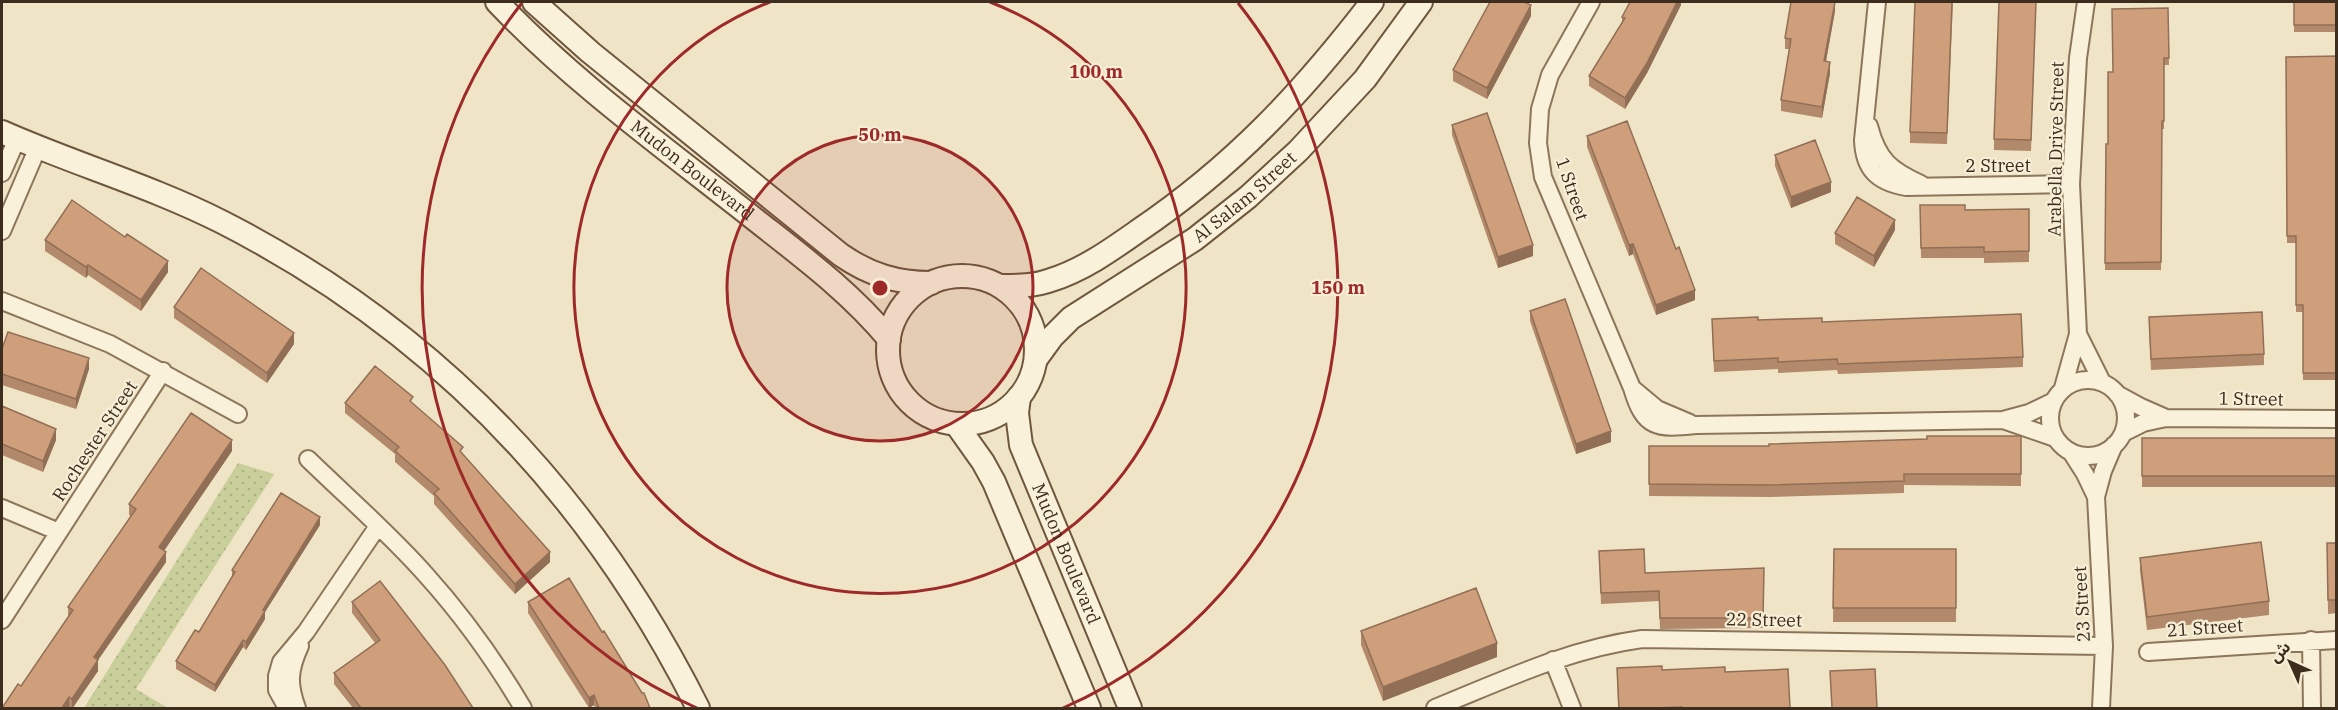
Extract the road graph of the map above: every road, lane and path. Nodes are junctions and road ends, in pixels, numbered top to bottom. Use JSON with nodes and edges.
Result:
{"nodes":[{"id":1,"x":497,"y":2,"type":"edge"},
{"id":2,"x":534,"y":2,"type":"edge"},
{"id":3,"x":1372,"y":2,"type":"edge"},
{"id":4,"x":1421,"y":2,"type":"edge"},
{"id":5,"x":1591,"y":2,"type":"edge"},
{"id":6,"x":1878,"y":2,"type":"edge"},
{"id":7,"x":2086,"y":2,"type":"edge"},
{"id":8,"x":9,"y":135,"type":"edge"},
{"id":9,"x":39,"y":147,"type":"junction"},
{"id":10,"x":2,"y":173,"type":"edge"},
{"id":11,"x":2071,"y":184,"type":"junction"},
{"id":12,"x":2,"y":231,"type":"edge"},
{"id":13,"x":931,"y":283,"type":"junction"},
{"id":14,"x":1001,"y":286,"type":"junction"},
{"id":15,"x":2,"y":301,"type":"edge"},
{"id":16,"x":2078,"y":334,"type":"junction"},
{"id":17,"x":889,"y":339,"type":"junction"},
{"id":18,"x":1036,"y":359,"type":"junction"},
{"id":19,"x":164,"y":371,"type":"junction"},
{"id":20,"x":2102,"y":382,"type":"junction"},
{"id":21,"x":2117,"y":394,"type":"junction"},
{"id":22,"x":2059,"y":395,"type":"junction"},
{"id":23,"x":1019,"y":398,"type":"junction"},
{"id":24,"x":238,"y":414,"type":"dead end"},
{"id":25,"x":2166,"y":418,"type":"junction"},
{"id":26,"x":2337,"y":418,"type":"edge"},
{"id":27,"x":2003,"y":420,"type":"junction"},
{"id":28,"x":956,"y":424,"type":"junction"},
{"id":29,"x":2055,"y":438,"type":"junction"},
{"id":30,"x":2118,"y":439,"type":"junction"},
{"id":31,"x":2072,"y":452,"type":"junction"},
{"id":32,"x":308,"y":459,"type":"dead end"},
{"id":33,"x":2096,"y":498,"type":"junction"},
{"id":34,"x":2,"y":508,"type":"edge"},
{"id":35,"x":378,"y":526,"type":"junction"},
{"id":36,"x":59,"y":532,"type":"junction"},
{"id":37,"x":2,"y":620,"type":"edge"},
{"id":38,"x":306,"y":632,"type":"junction"},
{"id":39,"x":2311,"y":640,"type":"junction"},
{"id":40,"x":2337,"y":640,"type":"edge"},
{"id":41,"x":2104,"y":646,"type":"junction"},
{"id":42,"x":2148,"y":652,"type":"dead end"},
{"id":43,"x":1553,"y":660,"type":"junction"},
{"id":44,"x":287,"y":708,"type":"edge"},
{"id":45,"x":297,"y":708,"type":"edge"},
{"id":46,"x":523,"y":708,"type":"edge"},
{"id":47,"x":698,"y":708,"type":"edge"},
{"id":48,"x":1089,"y":708,"type":"edge"},
{"id":49,"x":1130,"y":708,"type":"edge"},
{"id":50,"x":1435,"y":708,"type":"edge"},
{"id":51,"x":1572,"y":708,"type":"edge"},
{"id":52,"x":2101,"y":708,"type":"edge"},
{"id":53,"x":2312,"y":708,"type":"edge"}],
"edges":[{"from":1,"to":17,"type":"street","name":"Mudon Boulevard"},
{"from":2,"to":13,"type":"street","name":"Mudon Boulevard"},
{"from":3,"to":14,"type":"street","name":"Al Salam Street"},
{"from":4,"to":18,"type":"street","name":"Al Salam Street"},
{"from":5,"to":27,"type":"street","name":"1 Street"},
{"from":6,"to":11,"type":"street","name":"2 Street"},
{"from":7,"to":11,"type":"street","name":"Arabella Drive Street"},
{"from":8,"to":9,"type":"street"},
{"from":8,"to":10,"type":"street"},
{"from":9,"to":12,"type":"street"},
{"from":9,"to":47,"type":"street"},
{"from":11,"to":16,"type":"street","name":"Arabella Drive Street"},
{"from":13,"to":14,"type":"street"},
{"from":13,"to":17,"type":"street"},
{"from":14,"to":18,"type":"street"},
{"from":15,"to":19,"type":"street","name":"Rochester Street"},
{"from":16,"to":20,"type":"street"},
{"from":16,"to":22,"type":"street"},
{"from":17,"to":28,"type":"street"},
{"from":18,"to":23,"type":"street"},
{"from":19,"to":24,"type":"street","name":"Rochester Street"},
{"from":19,"to":36,"type":"street","name":"Rochester Street"},
{"from":20,"to":21,"type":"street"},
{"from":20,"to":22,"type":"street"},
{"from":21,"to":25,"type":"street"},
{"from":21,"to":30,"type":"street"},
{"from":22,"to":27,"type":"street"},
{"from":22,"to":29,"type":"street"},
{"from":23,"to":28,"type":"street"},
{"from":23,"to":49,"type":"street","name":"Mudon Boulevard"},
{"from":25,"to":26,"type":"street","name":"1 Street"},
{"from":25,"to":30,"type":"street"},
{"from":27,"to":29,"type":"street"},
{"from":28,"to":48,"type":"street","name":"Mudon Boulevard"},
{"from":29,"to":31,"type":"street"},
{"from":30,"to":31,"type":"street"},
{"from":30,"to":33,"type":"street"},
{"from":31,"to":33,"type":"street"},
{"from":32,"to":35,"type":"street"},
{"from":33,"to":41,"type":"street","name":"23 Street"},
{"from":34,"to":36,"type":"street"},
{"from":35,"to":38,"type":"street"},
{"from":35,"to":46,"type":"street"},
{"from":36,"to":37,"type":"street","name":"Rochester Street"},
{"from":38,"to":44,"type":"street"},
{"from":38,"to":45,"type":"street"},
{"from":39,"to":40,"type":"street","name":"21 Street"},
{"from":39,"to":42,"type":"street","name":"21 Street"},
{"from":39,"to":53,"type":"street"},
{"from":41,"to":43,"type":"street","name":"22 Street"},
{"from":41,"to":52,"type":"street","name":"23 Street"},
{"from":43,"to":50,"type":"street","name":"22 Street"},
{"from":43,"to":51,"type":"street"}]}
